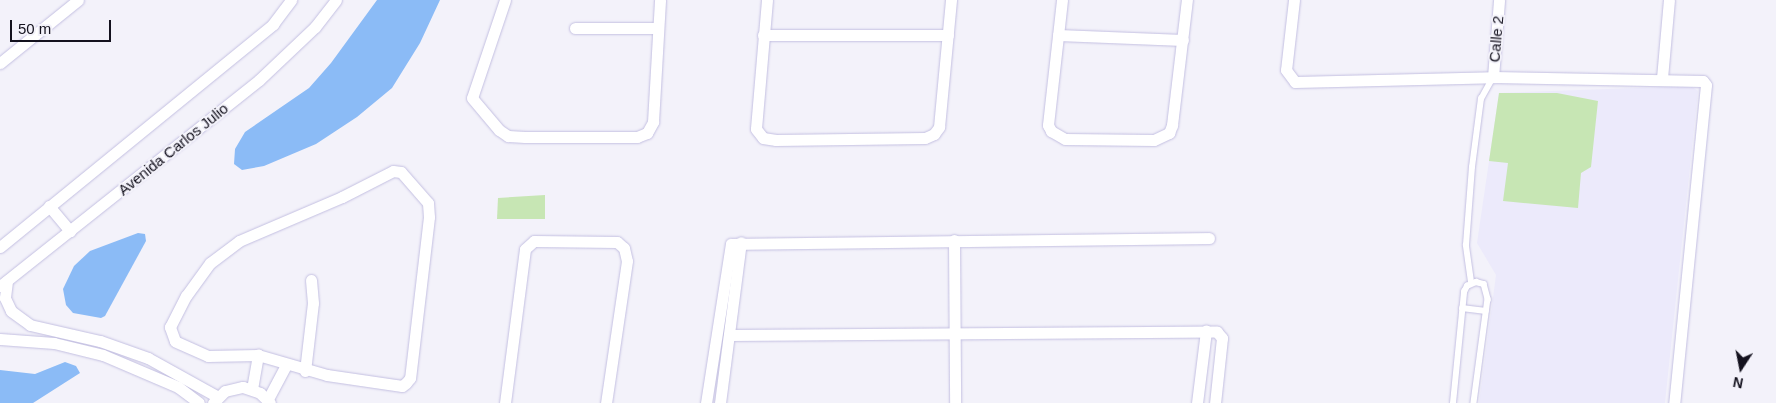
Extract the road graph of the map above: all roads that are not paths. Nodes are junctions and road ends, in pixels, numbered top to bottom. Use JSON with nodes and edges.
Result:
{"nodes":[{"id":1,"x":78,"y":0,"type":"edge"},
{"id":2,"x":291,"y":0,"type":"edge"},
{"id":3,"x":336,"y":0,"type":"edge"},
{"id":4,"x":506,"y":0,"type":"edge"},
{"id":5,"x":660,"y":0,"type":"edge"},
{"id":6,"x":767,"y":0,"type":"edge"},
{"id":7,"x":950,"y":0,"type":"edge"},
{"id":8,"x":1062,"y":0,"type":"edge"},
{"id":9,"x":1187,"y":0,"type":"edge"},
{"id":10,"x":1294,"y":0,"type":"edge"},
{"id":11,"x":1499,"y":0,"type":"edge"},
{"id":12,"x":1669,"y":0,"type":"edge"},
{"id":13,"x":575,"y":28,"type":"dead end"},
{"id":14,"x":657,"y":28,"type":"junction"},
{"id":15,"x":763,"y":35,"type":"junction"},
{"id":16,"x":948,"y":35,"type":"junction"},
{"id":17,"x":1058,"y":35,"type":"junction"},
{"id":18,"x":1183,"y":40,"type":"junction"},
{"id":19,"x":0,"y":63,"type":"edge"},
{"id":20,"x":1493,"y":77,"type":"junction"},
{"id":21,"x":1662,"y":78,"type":"junction"},
{"id":22,"x":50,"y":206,"type":"junction"},
{"id":23,"x":70,"y":231,"type":"junction"},
{"id":24,"x":1210,"y":238,"type":"dead end"},
{"id":25,"x":954,"y":240,"type":"junction"},
{"id":26,"x":742,"y":242,"type":"junction"},
{"id":27,"x":0,"y":247,"type":"edge"},
{"id":28,"x":311,"y":280,"type":"dead end"},
{"id":29,"x":1471,"y":282,"type":"junction"},
{"id":30,"x":3,"y":284,"type":"edge"},
{"id":31,"x":1462,"y":308,"type":"junction"},
{"id":32,"x":1486,"y":311,"type":"junction"},
{"id":33,"x":1206,"y":331,"type":"junction"},
{"id":34,"x":729,"y":335,"type":"junction"},
{"id":35,"x":954,"y":335,"type":"junction"},
{"id":36,"x":0,"y":339,"type":"edge"},
{"id":37,"x":258,"y":355,"type":"junction"},
{"id":38,"x":286,"y":365,"type":"junction"},
{"id":39,"x":305,"y":370,"type":"junction"},
{"id":40,"x":252,"y":389,"type":"junction"},
{"id":41,"x":215,"y":400,"type":"edge"},
{"id":42,"x":269,"y":401,"type":"edge"},
{"id":43,"x":199,"y":403,"type":"edge"},
{"id":44,"x":504,"y":403,"type":"edge"},
{"id":45,"x":606,"y":403,"type":"edge"},
{"id":46,"x":706,"y":403,"type":"edge"},
{"id":47,"x":720,"y":403,"type":"edge"},
{"id":48,"x":955,"y":403,"type":"edge"},
{"id":49,"x":1197,"y":403,"type":"edge"},
{"id":50,"x":1215,"y":403,"type":"edge"},
{"id":51,"x":1453,"y":403,"type":"edge"},
{"id":52,"x":1474,"y":403,"type":"edge"},
{"id":53,"x":1674,"y":403,"type":"edge"}],
"edges":[{"from":1,"to":19,"type":"street"},
{"from":2,"to":22,"type":"street"},
{"from":3,"to":23,"type":"street","name":"Avenida Carlos Julio"},
{"from":4,"to":14,"type":"street"},
{"from":5,"to":14,"type":"street"},
{"from":6,"to":15,"type":"street"},
{"from":7,"to":16,"type":"street"},
{"from":8,"to":17,"type":"street"},
{"from":9,"to":18,"type":"street"},
{"from":10,"to":20,"type":"street"},
{"from":11,"to":20,"type":"street","name":"Calle 2"},
{"from":12,"to":21,"type":"street"},
{"from":13,"to":14,"type":"street"},
{"from":15,"to":16,"type":"street"},
{"from":15,"to":16,"type":"street"},
{"from":17,"to":18,"type":"street"},
{"from":17,"to":18,"type":"street"},
{"from":20,"to":21,"type":"street"},
{"from":20,"to":29,"type":"lane"},
{"from":21,"to":53,"type":"street"},
{"from":22,"to":23,"type":"street"},
{"from":22,"to":27,"type":"street"},
{"from":23,"to":30,"type":"street","name":"Avenida Carlos Julio"},
{"from":24,"to":25,"type":"street"},
{"from":25,"to":26,"type":"street"},
{"from":25,"to":35,"type":"street"},
{"from":26,"to":34,"type":"street"},
{"from":26,"to":46,"type":"street"},
{"from":28,"to":39,"type":"street"},
{"from":29,"to":31,"type":"lane"},
{"from":29,"to":32,"type":"lane"},
{"from":30,"to":41,"type":"street"},
{"from":31,"to":32,"type":"lane"},
{"from":31,"to":51,"type":"lane"},
{"from":32,"to":52,"type":"lane"},
{"from":33,"to":35,"type":"street"},
{"from":33,"to":49,"type":"street"},
{"from":33,"to":50,"type":"street"},
{"from":34,"to":35,"type":"street"},
{"from":34,"to":47,"type":"street"},
{"from":35,"to":48,"type":"street"},
{"from":36,"to":43,"type":"street"},
{"from":37,"to":38,"type":"street"},
{"from":37,"to":39,"type":"street"},
{"from":37,"to":40,"type":"street"},
{"from":38,"to":39,"type":"street"},
{"from":38,"to":42,"type":"street"},
{"from":40,"to":41,"type":"street"},
{"from":40,"to":42,"type":"street"},
{"from":44,"to":45,"type":"street"}]}
